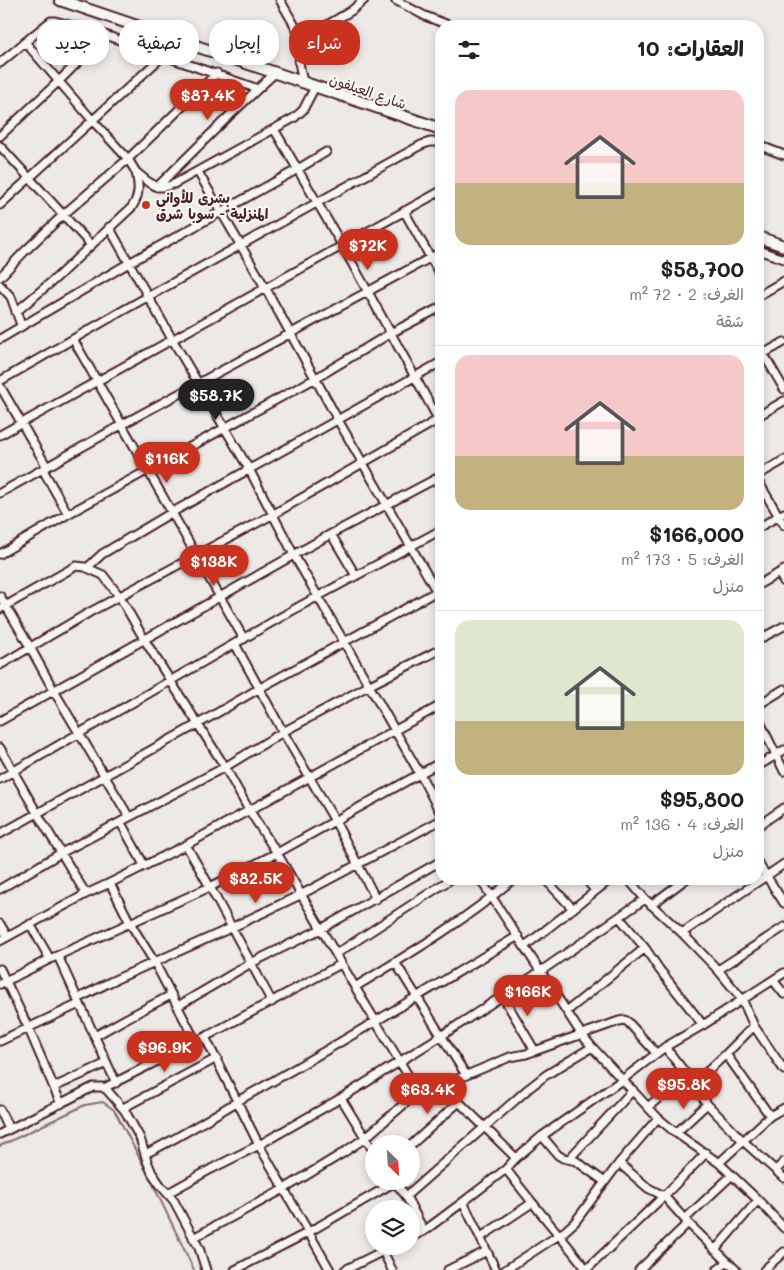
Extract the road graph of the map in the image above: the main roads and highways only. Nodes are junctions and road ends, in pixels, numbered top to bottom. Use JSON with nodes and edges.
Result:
{"nodes":[{"id":1,"x":60,"y":0,"type":"edge"},
{"id":2,"x":435,"y":128,"type":"edge"},
{"id":3,"x":764,"y":239,"type":"edge"},
{"id":4,"x":784,"y":246,"type":"edge"}],
"edges":[{"from":1,"to":2,"type":"highway","name":"شارع العيلفون"},
{"from":3,"to":4,"type":"highway"}]}
